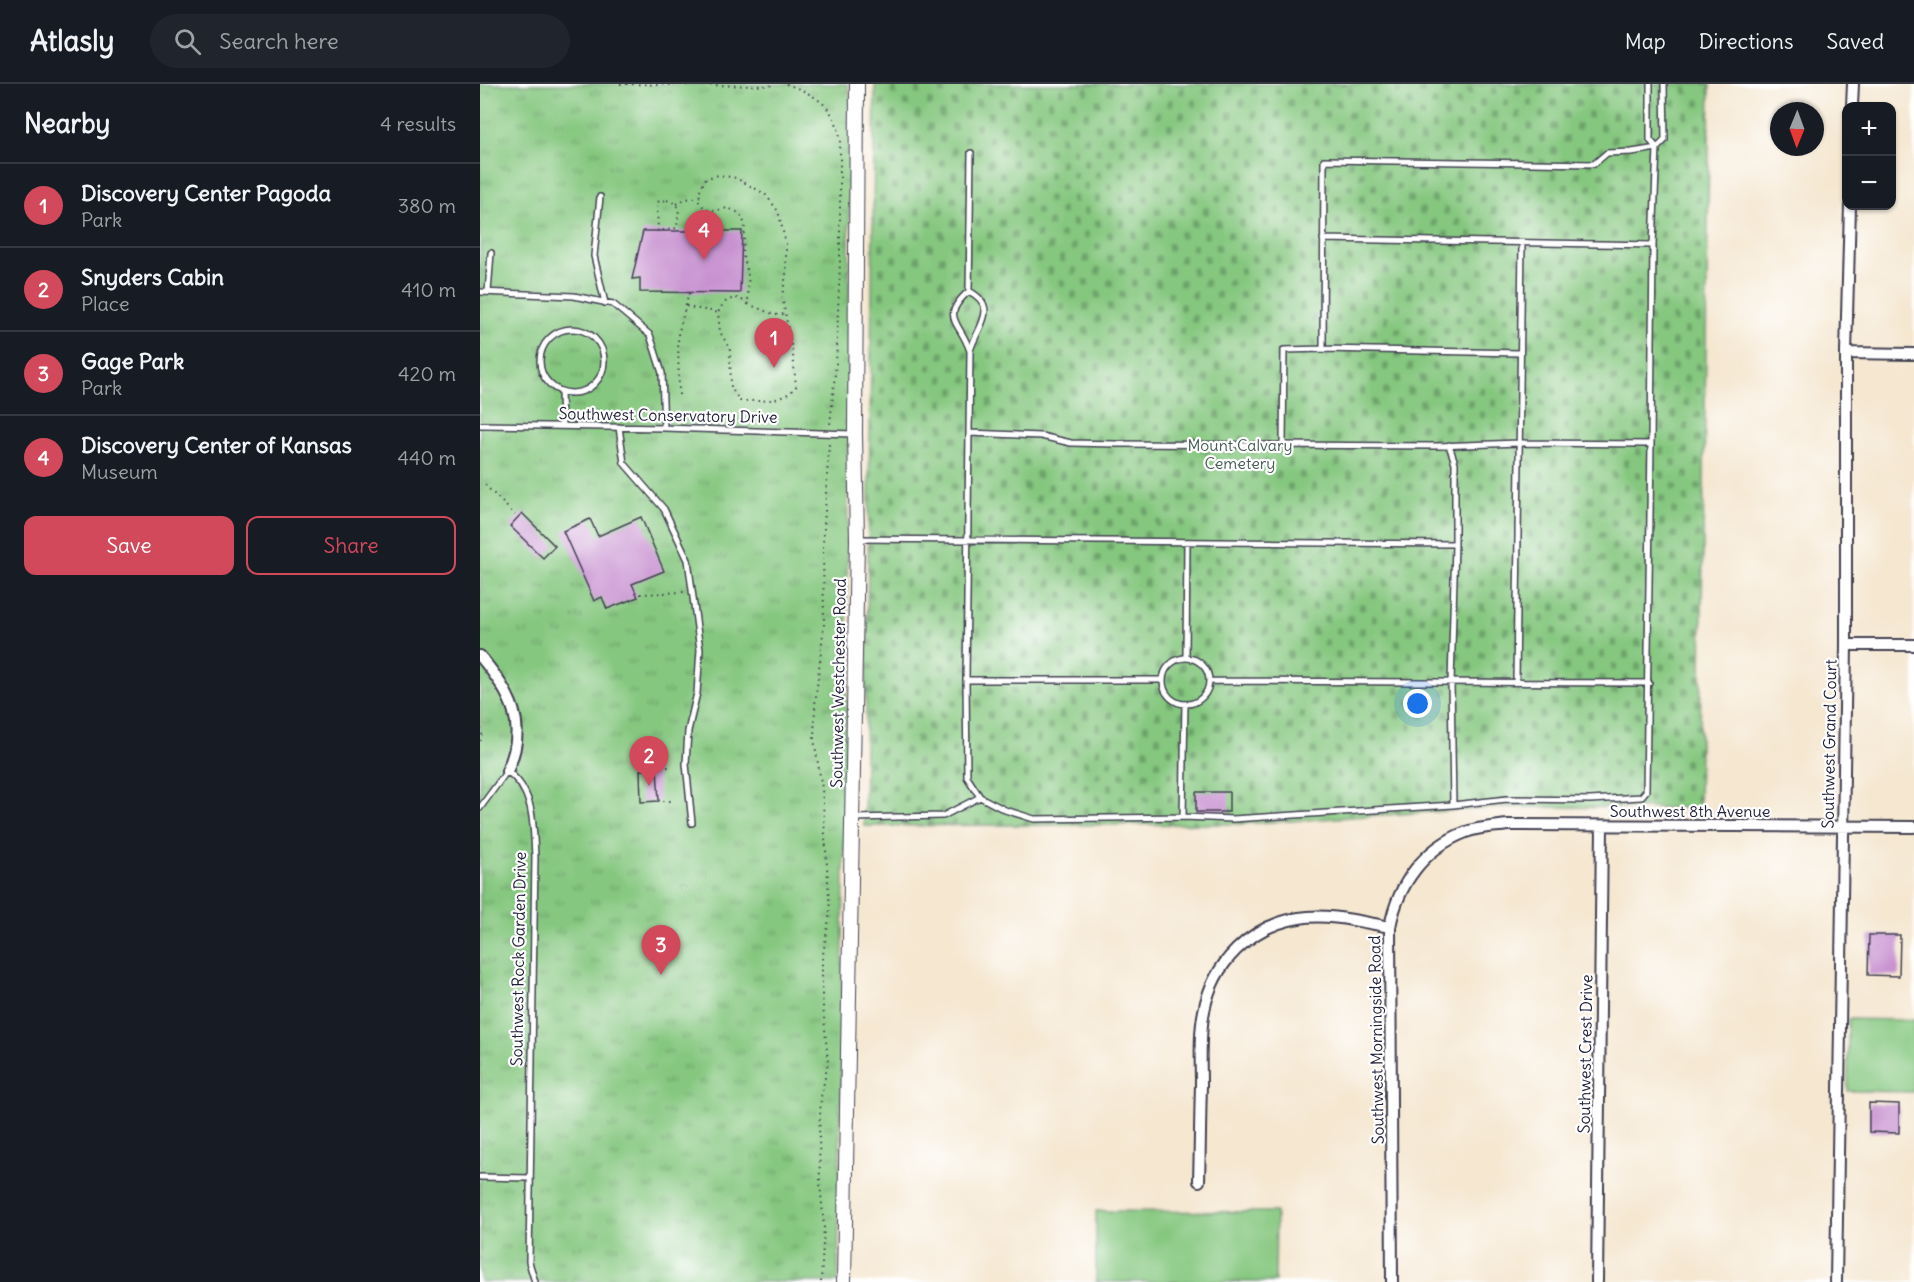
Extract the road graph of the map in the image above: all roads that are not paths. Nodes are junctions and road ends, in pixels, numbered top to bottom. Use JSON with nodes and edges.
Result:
{"nodes":[{"id":1,"x":857,"y":84,"type":"edge"},
{"id":2,"x":1650,"y":84,"type":"edge"},
{"id":3,"x":1664,"y":84,"type":"edge"},
{"id":4,"x":1853,"y":84,"type":"edge"},
{"id":5,"x":1852,"y":102,"type":"edge"},
{"id":6,"x":1657,"y":148,"type":"junction"},
{"id":7,"x":971,"y":153,"type":"dead end"},
{"id":8,"x":600,"y":197,"type":"dead end"},
{"id":9,"x":1850,"y":210,"type":"edge"},
{"id":10,"x":1323,"y":240,"type":"junction"},
{"id":11,"x":1522,"y":244,"type":"junction"},
{"id":12,"x":1653,"y":245,"type":"junction"},
{"id":13,"x":491,"y":253,"type":"dead end"},
{"id":14,"x":969,"y":291,"type":"junction"},
{"id":15,"x":480,"y":292,"type":"edge"},
{"id":16,"x":488,"y":292,"type":"junction"},
{"id":17,"x":605,"y":303,"type":"junction"},
{"id":18,"x":1323,"y":349,"type":"junction"},
{"id":19,"x":969,"y":351,"type":"junction"},
{"id":20,"x":1521,"y":353,"type":"junction"},
{"id":21,"x":1846,"y":353,"type":"junction"},
{"id":22,"x":1914,"y":354,"type":"edge"},
{"id":23,"x":561,"y":392,"type":"junction"},
{"id":24,"x":480,"y":425,"type":"edge"},
{"id":25,"x":562,"y":426,"type":"junction"},
{"id":26,"x":619,"y":427,"type":"junction"},
{"id":27,"x":664,"y":428,"type":"junction"},
{"id":28,"x":969,"y":433,"type":"junction"},
{"id":29,"x":855,"y":434,"type":"junction"},
{"id":30,"x":1519,"y":443,"type":"junction"},
{"id":31,"x":1651,"y":444,"type":"junction"},
{"id":32,"x":1284,"y":445,"type":"junction"},
{"id":33,"x":1449,"y":445,"type":"junction"},
{"id":34,"x":857,"y":539,"type":"junction"},
{"id":35,"x":968,"y":541,"type":"junction"},
{"id":36,"x":1187,"y":542,"type":"junction"},
{"id":37,"x":1455,"y":544,"type":"junction"},
{"id":38,"x":1846,"y":645,"type":"junction"},
{"id":39,"x":1914,"y":645,"type":"edge"},
{"id":40,"x":480,"y":656,"type":"edge"},
{"id":41,"x":1186,"y":658,"type":"junction"},
{"id":42,"x":966,"y":680,"type":"junction"},
{"id":43,"x":1162,"y":680,"type":"junction"},
{"id":44,"x":1209,"y":681,"type":"junction"},
{"id":45,"x":1516,"y":681,"type":"junction"},
{"id":46,"x":1649,"y":682,"type":"junction"},
{"id":47,"x":1450,"y":683,"type":"junction"},
{"id":48,"x":1185,"y":704,"type":"junction"},
{"id":49,"x":507,"y":771,"type":"junction"},
{"id":50,"x":980,"y":797,"type":"junction"},
{"id":51,"x":1454,"y":805,"type":"junction"},
{"id":52,"x":480,"y":808,"type":"edge"},
{"id":53,"x":1183,"y":817,"type":"junction"},
{"id":54,"x":852,"y":818,"type":"junction"},
{"id":55,"x":692,"y":822,"type":"dead end"},
{"id":56,"x":1602,"y":826,"type":"junction"},
{"id":57,"x":1843,"y":826,"type":"junction"},
{"id":58,"x":1914,"y":827,"type":"edge"},
{"id":59,"x":1467,"y":832,"type":"joint"},
{"id":60,"x":1390,"y":927,"type":"junction"},
{"id":61,"x":480,"y":1177,"type":"edge"},
{"id":62,"x":530,"y":1178,"type":"junction"},
{"id":63,"x":1199,"y":1181,"type":"dead end"},
{"id":64,"x":535,"y":1282,"type":"edge"},
{"id":65,"x":844,"y":1282,"type":"edge"},
{"id":66,"x":1392,"y":1282,"type":"edge"},
{"id":67,"x":1597,"y":1282,"type":"edge"},
{"id":68,"x":1836,"y":1282,"type":"edge"}],
"edges":[{"from":1,"to":29,"type":"street","name":"Southwest Westchester Road"},
{"from":2,"to":6,"type":"lane"},
{"from":3,"to":6,"type":"lane"},
{"from":4,"to":5,"type":"street"},
{"from":6,"to":10,"type":"lane"},
{"from":6,"to":12,"type":"lane"},
{"from":7,"to":14,"type":"lane"},
{"from":8,"to":17,"type":"lane"},
{"from":9,"to":21,"type":"street","name":"Southwest Grand Court"},
{"from":10,"to":11,"type":"lane"},
{"from":10,"to":18,"type":"lane"},
{"from":11,"to":12,"type":"lane"},
{"from":11,"to":20,"type":"lane"},
{"from":12,"to":31,"type":"lane"},
{"from":13,"to":16,"type":"lane"},
{"from":14,"to":19,"type":"lane"},
{"from":14,"to":19,"type":"lane"},
{"from":15,"to":16,"type":"lane"},
{"from":16,"to":17,"type":"lane"},
{"from":17,"to":27,"type":"lane"},
{"from":18,"to":20,"type":"lane"},
{"from":18,"to":32,"type":"lane"},
{"from":19,"to":28,"type":"lane"},
{"from":20,"to":30,"type":"lane"},
{"from":21,"to":22,"type":"street"},
{"from":21,"to":38,"type":"street","name":"Southwest Grand Court"},
{"from":23,"to":23,"type":"lane"},
{"from":23,"to":25,"type":"lane"},
{"from":24,"to":25,"type":"lane","name":"Southwest Conservatory Drive"},
{"from":25,"to":26,"type":"lane","name":"Southwest Conservatory Drive"},
{"from":26,"to":27,"type":"lane","name":"Southwest Conservatory Drive"},
{"from":26,"to":55,"type":"lane"},
{"from":27,"to":29,"type":"lane","name":"Southwest Conservatory Drive"},
{"from":28,"to":32,"type":"lane"},
{"from":28,"to":35,"type":"lane"},
{"from":29,"to":34,"type":"street","name":"Southwest Westchester Road"},
{"from":30,"to":31,"type":"lane"},
{"from":30,"to":33,"type":"lane"},
{"from":30,"to":45,"type":"lane"},
{"from":31,"to":46,"type":"lane"},
{"from":32,"to":33,"type":"lane"},
{"from":33,"to":37,"type":"lane"},
{"from":34,"to":35,"type":"lane"},
{"from":34,"to":54,"type":"street","name":"Southwest Westchester Road"},
{"from":35,"to":36,"type":"lane"},
{"from":35,"to":42,"type":"lane"},
{"from":36,"to":37,"type":"lane"},
{"from":36,"to":41,"type":"lane"},
{"from":37,"to":47,"type":"lane"},
{"from":38,"to":39,"type":"street"},
{"from":38,"to":57,"type":"street","name":"Southwest Grand Court"},
{"from":40,"to":49,"type":"street"},
{"from":41,"to":43,"type":"lane"},
{"from":41,"to":44,"type":"lane"},
{"from":42,"to":43,"type":"lane"},
{"from":42,"to":50,"type":"lane"},
{"from":43,"to":48,"type":"lane"},
{"from":44,"to":47,"type":"lane"},
{"from":44,"to":48,"type":"lane"},
{"from":45,"to":46,"type":"lane"},
{"from":45,"to":47,"type":"lane"},
{"from":46,"to":51,"type":"lane"},
{"from":47,"to":51,"type":"lane"},
{"from":48,"to":53,"type":"lane"},
{"from":49,"to":52,"type":"lane"},
{"from":49,"to":62,"type":"lane","name":"Southwest Rock Garden Drive"},
{"from":50,"to":53,"type":"lane"},
{"from":50,"to":54,"type":"lane"},
{"from":51,"to":53,"type":"lane"},
{"from":54,"to":65,"type":"street","name":"Southwest Westchester Road"},
{"from":56,"to":57,"type":"street","name":"Southwest 8th Avenue"},
{"from":56,"to":59,"type":"street","name":"Southwest 8th Avenue"},
{"from":56,"to":67,"type":"street","name":"Southwest Crest Drive"},
{"from":57,"to":58,"type":"street","name":"Southwest 8th Avenue"},
{"from":57,"to":68,"type":"street","name":"Southwest Grand Court"},
{"from":59,"to":60,"type":"street","name":"Southwest Morningside Road"},
{"from":60,"to":63,"type":"street"},
{"from":60,"to":66,"type":"street","name":"Southwest Morningside Road"},
{"from":61,"to":62,"type":"lane"},
{"from":62,"to":64,"type":"lane","name":"Southwest Rock Garden Drive"}]}
